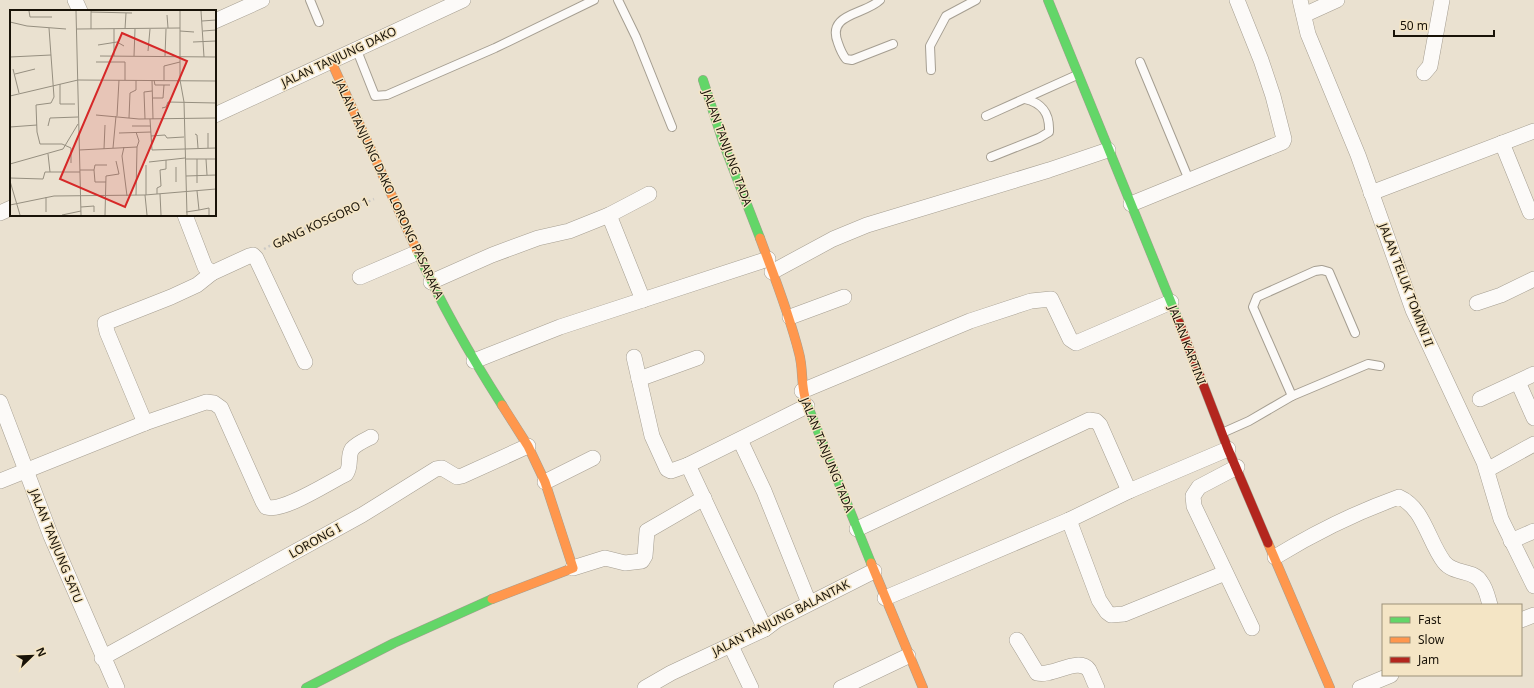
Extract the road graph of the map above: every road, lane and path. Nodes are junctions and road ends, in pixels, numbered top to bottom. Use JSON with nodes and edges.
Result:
{"nodes":[{"id":1,"x":75,"y":0,"type":"edge"},
{"id":2,"x":262,"y":0,"type":"edge"},
{"id":3,"x":310,"y":0,"type":"edge"},
{"id":4,"x":463,"y":0,"type":"edge"},
{"id":5,"x":594,"y":0,"type":"edge"},
{"id":6,"x":618,"y":0,"type":"edge"},
{"id":7,"x":880,"y":0,"type":"edge"},
{"id":8,"x":976,"y":0,"type":"edge"},
{"id":9,"x":1048,"y":0,"type":"edge"},
{"id":10,"x":1237,"y":0,"type":"edge"},
{"id":11,"x":1300,"y":0,"type":"edge"},
{"id":12,"x":1337,"y":0,"type":"edge"},
{"id":13,"x":1442,"y":0,"type":"edge"},
{"id":14,"x":80,"y":10,"type":"edge"},
{"id":15,"x":1304,"y":16,"type":"junction"},
{"id":16,"x":216,"y":21,"type":"edge"},
{"id":17,"x":319,"y":22,"type":"dead end"},
{"id":18,"x":893,"y":44,"type":"dead end"},
{"id":19,"x":356,"y":48,"type":"junction"},
{"id":20,"x":331,"y":61,"type":"junction"},
{"id":21,"x":1140,"y":62,"type":"dead end"},
{"id":22,"x":931,"y":70,"type":"dead end"},
{"id":23,"x":1424,"y":73,"type":"dead end"},
{"id":24,"x":1077,"y":75,"type":"junction"},
{"id":25,"x":703,"y":80,"type":"dead end"},
{"id":26,"x":1025,"y":99,"type":"junction"},
{"id":27,"x":216,"y":115,"type":"edge"},
{"id":28,"x":986,"y":116,"type":"dead end"},
{"id":29,"x":672,"y":127,"type":"dead end"},
{"id":30,"x":1534,"y":131,"type":"edge"},
{"id":31,"x":1502,"y":143,"type":"junction"},
{"id":32,"x":1108,"y":150,"type":"junction"},
{"id":33,"x":991,"y":157,"type":"dead end"},
{"id":34,"x":1189,"y":180,"type":"junction"},
{"id":35,"x":389,"y":192,"type":"junction"},
{"id":36,"x":1371,"y":193,"type":"junction"},
{"id":37,"x":649,"y":194,"type":"dead end"},
{"id":38,"x":1131,"y":204,"type":"junction"},
{"id":39,"x":10,"y":208,"type":"edge"},
{"id":40,"x":1530,"y":212,"type":"dead end"},
{"id":41,"x":0,"y":213,"type":"edge"},
{"id":42,"x":609,"y":215,"type":"junction"},
{"id":43,"x":185,"y":216,"type":"edge"},
{"id":44,"x":416,"y":253,"type":"junction"},
{"id":45,"x":253,"y":255,"type":"junction"},
{"id":46,"x":770,"y":266,"type":"junction"},
{"id":47,"x":212,"y":273,"type":"junction"},
{"id":48,"x":360,"y":277,"type":"dead end"},
{"id":49,"x":1534,"y":279,"type":"edge"},
{"id":50,"x":431,"y":282,"type":"junction"},
{"id":51,"x":844,"y":297,"type":"dead end"},
{"id":52,"x":643,"y":300,"type":"junction"},
{"id":53,"x":1171,"y":302,"type":"junction"},
{"id":54,"x":1477,"y":303,"type":"dead end"},
{"id":55,"x":790,"y":316,"type":"junction"},
{"id":56,"x":1356,"y":333,"type":"dead end"},
{"id":57,"x":634,"y":357,"type":"dead end"},
{"id":58,"x":697,"y":358,"type":"dead end"},
{"id":59,"x":474,"y":360,"type":"junction"},
{"id":60,"x":305,"y":362,"type":"dead end"},
{"id":61,"x":1380,"y":366,"type":"dead end"},
{"id":62,"x":1533,"y":376,"type":"edge"},
{"id":63,"x":639,"y":379,"type":"junction"},
{"id":64,"x":1518,"y":382,"type":"junction"},
{"id":65,"x":802,"y":390,"type":"junction"},
{"id":66,"x":1292,"y":396,"type":"junction"},
{"id":67,"x":1480,"y":400,"type":"dead end"},
{"id":68,"x":0,"y":402,"type":"edge"},
{"id":69,"x":807,"y":406,"type":"junction"},
{"id":70,"x":1534,"y":418,"type":"edge"},
{"id":71,"x":145,"y":424,"type":"junction"},
{"id":72,"x":1222,"y":433,"type":"junction"},
{"id":73,"x":371,"y":436,"type":"dead end"},
{"id":74,"x":740,"y":440,"type":"junction"},
{"id":75,"x":1534,"y":444,"type":"edge"},
{"id":76,"x":528,"y":446,"type":"junction"},
{"id":77,"x":1228,"y":449,"type":"junction"},
{"id":78,"x":593,"y":458,"type":"dead end"},
{"id":79,"x":688,"y":464,"type":"junction"},
{"id":80,"x":1237,"y":467,"type":"junction"},
{"id":81,"x":1487,"y":470,"type":"junction"},
{"id":82,"x":26,"y":471,"type":"junction"},
{"id":83,"x":0,"y":481,"type":"edge"},
{"id":84,"x":545,"y":482,"type":"junction"},
{"id":85,"x":1129,"y":491,"type":"junction"},
{"id":86,"x":704,"y":498,"type":"junction"},
{"id":87,"x":1068,"y":520,"type":"junction"},
{"id":88,"x":857,"y":530,"type":"junction"},
{"id":89,"x":1534,"y":531,"type":"edge"},
{"id":90,"x":1511,"y":541,"type":"junction"},
{"id":91,"x":1275,"y":557,"type":"junction"},
{"id":92,"x":573,"y":568,"type":"junction"},
{"id":93,"x":874,"y":571,"type":"junction"},
{"id":94,"x":1226,"y":573,"type":"junction"},
{"id":95,"x":1534,"y":586,"type":"edge"},
{"id":96,"x":885,"y":598,"type":"junction"},
{"id":97,"x":809,"y":603,"type":"junction"},
{"id":98,"x":1490,"y":604,"type":"edge"},
{"id":99,"x":1534,"y":615,"type":"edge"},
{"id":100,"x":1522,"y":620,"type":"edge"},
{"id":101,"x":1252,"y":628,"type":"dead end"},
{"id":102,"x":765,"y":629,"type":"junction"},
{"id":103,"x":1018,"y":640,"type":"dead end"},
{"id":104,"x":731,"y":646,"type":"junction"},
{"id":105,"x":908,"y":656,"type":"junction"},
{"id":106,"x":102,"y":658,"type":"junction"},
{"id":107,"x":1389,"y":676,"type":"edge"},
{"id":108,"x":116,"y":688,"type":"edge"},
{"id":109,"x":306,"y":688,"type":"edge"},
{"id":110,"x":645,"y":688,"type":"edge"},
{"id":111,"x":751,"y":688,"type":"edge"},
{"id":112,"x":841,"y":688,"type":"edge"},
{"id":113,"x":923,"y":688,"type":"edge"},
{"id":114,"x":1097,"y":688,"type":"edge"},
{"id":115,"x":1330,"y":688,"type":"edge"},
{"id":116,"x":1360,"y":688,"type":"edge"}],
"edges":[{"from":1,"to":14,"type":"street"},
{"from":2,"to":16,"type":"street"},
{"from":3,"to":17,"type":"lane"},
{"from":4,"to":19,"type":"street","name":"JALAN TANJUNG DAKO"},
{"from":5,"to":19,"type":"lane"},
{"from":6,"to":29,"type":"lane"},
{"from":7,"to":18,"type":"lane"},
{"from":8,"to":22,"type":"lane"},
{"from":9,"to":24,"type":"street","name":"JALAN KARTINI"},
{"from":10,"to":34,"type":"street"},
{"from":11,"to":15,"type":"street","name":"JALAN TELUK TOMINI II"},
{"from":12,"to":15,"type":"street"},
{"from":13,"to":23,"type":"street"},
{"from":15,"to":36,"type":"street","name":"JALAN TELUK TOMINI II"},
{"from":19,"to":20,"type":"street","name":"JALAN TANJUNG DAKO"},
{"from":20,"to":27,"type":"street","name":"JALAN TANJUNG DAKO"},
{"from":20,"to":35,"type":"street","name":"JALAN TANJUNG DAKO LORONG PASARAKA"},
{"from":21,"to":34,"type":"lane"},
{"from":24,"to":26,"type":"lane"},
{"from":24,"to":32,"type":"street","name":"JALAN KARTINI"},
{"from":25,"to":46,"type":"street","name":"JALAN TANJUNG TADA"},
{"from":26,"to":28,"type":"lane"},
{"from":26,"to":33,"type":"lane"},
{"from":30,"to":31,"type":"street"},
{"from":31,"to":36,"type":"street"},
{"from":31,"to":40,"type":"street"},
{"from":32,"to":38,"type":"street","name":"JALAN KARTINI"},
{"from":32,"to":46,"type":"street"},
{"from":34,"to":38,"type":"street"},
{"from":35,"to":44,"type":"street","name":"JALAN TANJUNG DAKO LORONG PASARAKA"},
{"from":35,"to":45,"type":"path","name":"GANG KOSGORO 1"},
{"from":36,"to":81,"type":"street","name":"JALAN TELUK TOMINI II"},
{"from":37,"to":42,"type":"street"},
{"from":38,"to":53,"type":"street","name":"JALAN KARTINI"},
{"from":39,"to":41,"type":"street"},
{"from":42,"to":50,"type":"street"},
{"from":42,"to":52,"type":"street"},
{"from":43,"to":47,"type":"street"},
{"from":44,"to":48,"type":"street"},
{"from":44,"to":50,"type":"street","name":"JALAN TANJUNG DAKO LORONG PASARAKA"},
{"from":45,"to":47,"type":"street"},
{"from":45,"to":60,"type":"street"},
{"from":46,"to":52,"type":"street"},
{"from":46,"to":55,"type":"street","name":"JALAN TANJUNG TADA"},
{"from":47,"to":71,"type":"street"},
{"from":49,"to":54,"type":"street"},
{"from":50,"to":59,"type":"street","name":"JALAN TANJUNG DAKO LORONG PASARAKA"},
{"from":51,"to":55,"type":"street"},
{"from":52,"to":59,"type":"street"},
{"from":53,"to":65,"type":"street"},
{"from":53,"to":72,"type":"street","name":"JALAN KARTINI"},
{"from":55,"to":65,"type":"street","name":"JALAN TANJUNG TADA"},
{"from":56,"to":66,"type":"lane"},
{"from":57,"to":63,"type":"street"},
{"from":58,"to":63,"type":"street"},
{"from":59,"to":76,"type":"street","name":"JALAN TANJUNG DAKO LORONG PASARAKA"},
{"from":61,"to":66,"type":"lane"},
{"from":62,"to":64,"type":"street"},
{"from":63,"to":79,"type":"street"},
{"from":64,"to":67,"type":"street"},
{"from":64,"to":70,"type":"street"},
{"from":65,"to":69,"type":"street","name":"JALAN TANJUNG TADA"},
{"from":66,"to":72,"type":"lane"},
{"from":68,"to":82,"type":"street","name":"JALAN TANJUNG SATU"},
{"from":69,"to":74,"type":"street"},
{"from":69,"to":88,"type":"street","name":"JALAN TANJUNG TADA"},
{"from":71,"to":73,"type":"street"},
{"from":71,"to":82,"type":"street"},
{"from":72,"to":77,"type":"street","name":"JALAN KARTINI"},
{"from":74,"to":79,"type":"street"},
{"from":74,"to":97,"type":"street"},
{"from":75,"to":81,"type":"street"},
{"from":76,"to":84,"type":"street","name":"JALAN TANJUNG DAKO LORONG PASARAKA"},
{"from":76,"to":106,"type":"street","name":"LORONG I"},
{"from":77,"to":80,"type":"street","name":"JALAN KARTINI"},
{"from":77,"to":85,"type":"street"},
{"from":78,"to":84,"type":"street"},
{"from":79,"to":86,"type":"street"},
{"from":80,"to":91,"type":"street","name":"JALAN KARTINI"},
{"from":80,"to":94,"type":"street"},
{"from":81,"to":90,"type":"street","name":"JALAN TELUK TOMINI II"},
{"from":82,"to":83,"type":"street"},
{"from":82,"to":106,"type":"street","name":"JALAN TANJUNG SATU"},
{"from":84,"to":92,"type":"street","name":"JALAN TANJUNG DAKO LORONG PASARAKA"},
{"from":85,"to":87,"type":"street"},
{"from":85,"to":88,"type":"street"},
{"from":86,"to":92,"type":"street"},
{"from":86,"to":102,"type":"street"},
{"from":87,"to":94,"type":"street"},
{"from":87,"to":96,"type":"street"},
{"from":88,"to":93,"type":"street","name":"JALAN TANJUNG TADA"},
{"from":89,"to":90,"type":"street"},
{"from":90,"to":95,"type":"street","name":"JALAN TELUK TOMINI II"},
{"from":91,"to":98,"type":"street"},
{"from":91,"to":115,"type":"street","name":"JALAN KARTINI"},
{"from":92,"to":109,"type":"street"},
{"from":93,"to":96,"type":"street","name":"JALAN TANJUNG TADA"},
{"from":93,"to":97,"type":"street","name":"JALAN TANJUNG BALANTAK"},
{"from":94,"to":101,"type":"street"},
{"from":96,"to":105,"type":"street","name":"JALAN TANJUNG TADA"},
{"from":97,"to":102,"type":"street","name":"JALAN TANJUNG BALANTAK"},
{"from":99,"to":100,"type":"street"},
{"from":102,"to":104,"type":"street","name":"JALAN TANJUNG BALANTAK"},
{"from":103,"to":114,"type":"street"},
{"from":104,"to":110,"type":"street","name":"JALAN TANJUNG BALANTAK"},
{"from":104,"to":111,"type":"street"},
{"from":105,"to":112,"type":"street"},
{"from":105,"to":113,"type":"street","name":"JALAN TANJUNG TADA"},
{"from":106,"to":108,"type":"street","name":"JALAN TANJUNG SATU"},
{"from":107,"to":116,"type":"street"}]}
